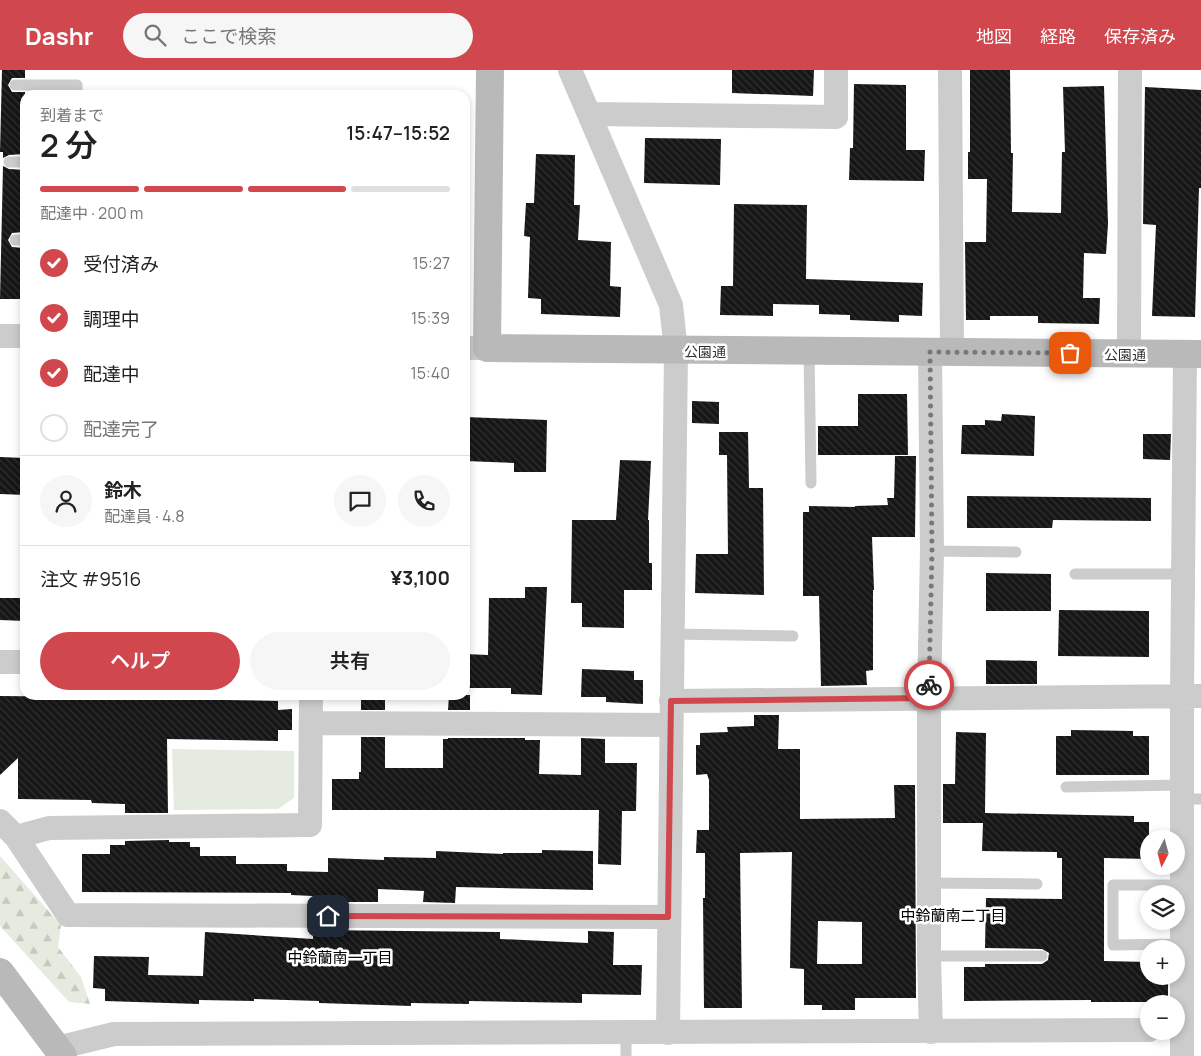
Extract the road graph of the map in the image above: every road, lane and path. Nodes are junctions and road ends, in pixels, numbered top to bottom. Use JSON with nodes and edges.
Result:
{"nodes":[{"id":1,"x":490,"y":70,"type":"edge"},
{"id":2,"x":570,"y":70,"type":"edge"},
{"id":3,"x":836,"y":70,"type":"edge"},
{"id":4,"x":950,"y":70,"type":"edge"},
{"id":5,"x":1130,"y":70,"type":"edge"},
{"id":6,"x":15,"y":85,"type":"dead end"},
{"id":7,"x":77,"y":90,"type":"edge"},
{"id":8,"x":589,"y":114,"type":"junction"},
{"id":9,"x":9,"y":162,"type":"dead end"},
{"id":10,"x":20,"y":162,"type":"edge"},
{"id":11,"x":0,"y":336,"type":"edge"},
{"id":12,"x":20,"y":336,"type":"edge"},
{"id":13,"x":476,"y":348,"type":"edge"},
{"id":14,"x":676,"y":351,"type":"junction"},
{"id":15,"x":809,"y":351,"type":"junction"},
{"id":16,"x":941,"y":352,"type":"junction"},
{"id":17,"x":1129,"y":354,"type":"junction"},
{"id":18,"x":1193,"y":354,"type":"edge"},
{"id":19,"x":812,"y":484,"type":"dead end"},
{"id":20,"x":932,"y":551,"type":"junction"},
{"id":21,"x":1016,"y":552,"type":"dead end"},
{"id":22,"x":1075,"y":574,"type":"dead end"},
{"id":23,"x":1183,"y":574,"type":"junction"},
{"id":24,"x":672,"y":634,"type":"junction"},
{"id":25,"x":793,"y":636,"type":"dead end"},
{"id":26,"x":0,"y":662,"type":"edge"},
{"id":27,"x":20,"y":662,"type":"edge"},
{"id":28,"x":1191,"y":696,"type":"edge"},
{"id":29,"x":928,"y":698,"type":"junction"},
{"id":30,"x":311,"y":700,"type":"edge"},
{"id":31,"x":671,"y":701,"type":"junction"},
{"id":32,"x":311,"y":723,"type":"junction"},
{"id":33,"x":671,"y":725,"type":"junction"},
{"id":34,"x":1066,"y":787,"type":"dead end"},
{"id":35,"x":1188,"y":794,"type":"edge"},
{"id":36,"x":8,"y":829,"type":"edge"},
{"id":37,"x":928,"y":883,"type":"junction"},
{"id":38,"x":1037,"y":884,"type":"dead end"},
{"id":39,"x":1140,"y":885,"type":"edge"},
{"id":40,"x":1182,"y":885,"type":"edge"},
{"id":41,"x":668,"y":917,"type":"junction"},
{"id":42,"x":1140,"y":945,"type":"edge"},
{"id":43,"x":929,"y":956,"type":"junction"},
{"id":44,"x":1042,"y":956,"type":"dead end"},
{"id":45,"x":0,"y":972,"type":"edge"},
{"id":46,"x":1184,"y":985,"type":"edge"},
{"id":47,"x":1140,"y":1030,"type":"edge"},
{"id":48,"x":1187,"y":1030,"type":"edge"},
{"id":49,"x":930,"y":1032,"type":"junction"},
{"id":50,"x":668,"y":1033,"type":"junction"},
{"id":51,"x":626,"y":1045,"type":"edge"},
{"id":52,"x":60,"y":1052,"type":"edge"},
{"id":53,"x":1182,"y":1056,"type":"edge"}],
"edges":[{"from":1,"to":13,"type":"street","name":"公園通"},
{"from":2,"to":8,"type":"street"},
{"from":3,"to":8,"type":"street"},
{"from":4,"to":16,"type":"street"},
{"from":5,"to":17,"type":"street"},
{"from":6,"to":7,"type":"lane"},
{"from":8,"to":14,"type":"street"},
{"from":9,"to":10,"type":"lane"},
{"from":11,"to":12,"type":"street"},
{"from":13,"to":14,"type":"street","name":"公園通"},
{"from":14,"to":15,"type":"street","name":"公園通"},
{"from":14,"to":24,"type":"street"},
{"from":15,"to":16,"type":"street","name":"公園通"},
{"from":15,"to":19,"type":"lane"},
{"from":16,"to":17,"type":"street","name":"公園通"},
{"from":16,"to":20,"type":"street"},
{"from":17,"to":18,"type":"street","name":"公園通"},
{"from":18,"to":23,"type":"street"},
{"from":20,"to":21,"type":"lane"},
{"from":20,"to":29,"type":"street"},
{"from":22,"to":23,"type":"lane"},
{"from":23,"to":28,"type":"street"},
{"from":24,"to":25,"type":"lane"},
{"from":24,"to":31,"type":"street"},
{"from":26,"to":27,"type":"street"},
{"from":28,"to":29,"type":"street"},
{"from":28,"to":35,"type":"street"},
{"from":29,"to":31,"type":"street"},
{"from":29,"to":37,"type":"street"},
{"from":30,"to":32,"type":"street"},
{"from":31,"to":33,"type":"street"},
{"from":32,"to":33,"type":"street"},
{"from":32,"to":36,"type":"street"},
{"from":33,"to":41,"type":"street"},
{"from":34,"to":35,"type":"lane"},
{"from":35,"to":40,"type":"street"},
{"from":36,"to":41,"type":"street"},
{"from":37,"to":38,"type":"lane"},
{"from":37,"to":43,"type":"street"},
{"from":39,"to":42,"type":"lane"},
{"from":41,"to":50,"type":"street"},
{"from":43,"to":44,"type":"lane"},
{"from":43,"to":49,"type":"street"},
{"from":45,"to":52,"type":"street"},
{"from":46,"to":48,"type":"street"},
{"from":47,"to":49,"type":"street"},
{"from":48,"to":53,"type":"street"},
{"from":49,"to":50,"type":"street"},
{"from":50,"to":51,"type":"street"},
{"from":51,"to":52,"type":"street"}]}
